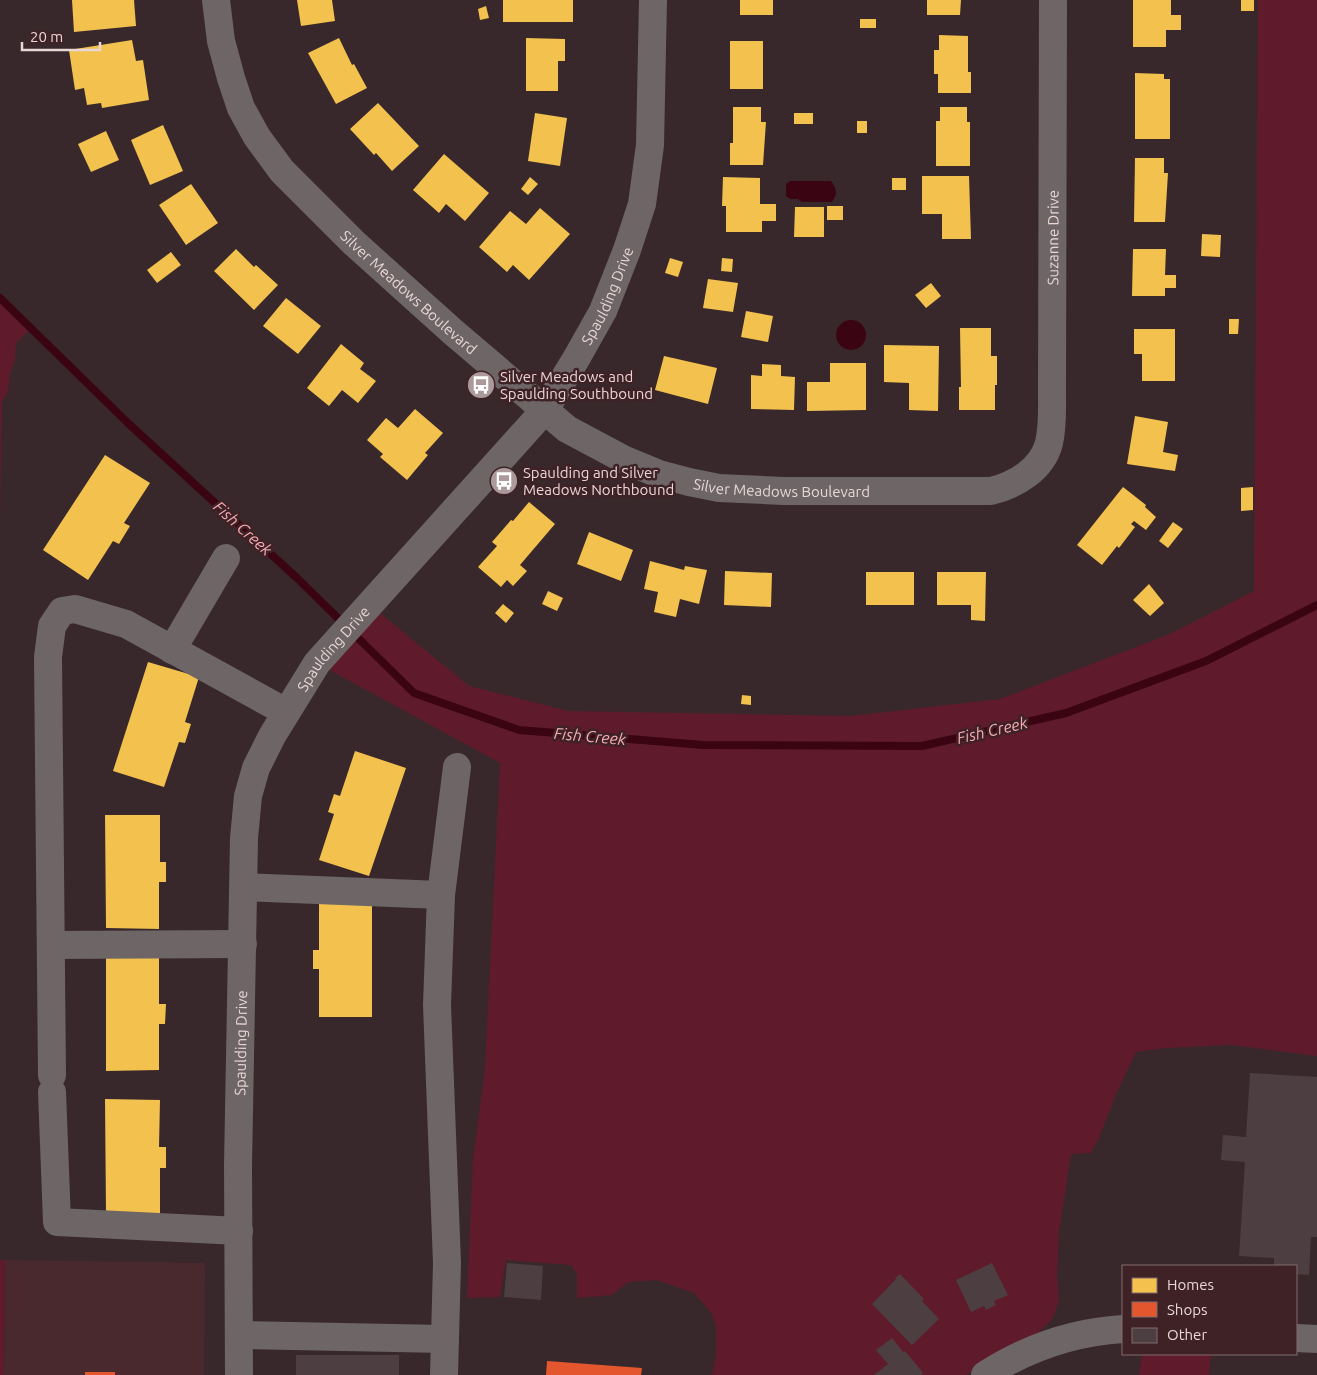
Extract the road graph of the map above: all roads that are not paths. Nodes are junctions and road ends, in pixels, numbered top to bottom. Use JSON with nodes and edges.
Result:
{"nodes":[{"id":1,"x":216,"y":0,"type":"edge"},
{"id":2,"x":653,"y":0,"type":"edge"},
{"id":3,"x":1052,"y":0,"type":"edge"},
{"id":4,"x":544,"y":411,"type":"junction"},
{"id":5,"x":1033,"y":469,"type":"joint"},
{"id":6,"x":226,"y":558,"type":"dead end"},
{"id":7,"x":172,"y":650,"type":"junction"},
{"id":8,"x":286,"y":712,"type":"junction"},
{"id":9,"x":457,"y":767,"type":"dead end"},
{"id":10,"x":244,"y":887,"type":"junction"},
{"id":11,"x":441,"y":894,"type":"junction"},
{"id":12,"x":243,"y":944,"type":"junction"},
{"id":13,"x":51,"y":945,"type":"junction"},
{"id":14,"x":239,"y":1231,"type":"junction"},
{"id":15,"x":1122,"y":1330,"type":"edge"},
{"id":16,"x":239,"y":1335,"type":"junction"},
{"id":17,"x":445,"y":1338,"type":"junction"},
{"id":18,"x":1297,"y":1338,"type":"edge"},
{"id":19,"x":1317,"y":1339,"type":"edge"},
{"id":20,"x":239,"y":1375,"type":"edge"},
{"id":21,"x":444,"y":1375,"type":"edge"},
{"id":22,"x":985,"y":1375,"type":"edge"}],
"edges":[{"from":1,"to":4,"type":"street","name":"Silver Meadows Boulevard"},
{"from":2,"to":4,"type":"street","name":"Spaulding Drive"},
{"from":3,"to":5,"type":"street","name":"Suzanne Drive"},
{"from":4,"to":5,"type":"street","name":"Silver Meadows Boulevard"},
{"from":4,"to":8,"type":"street","name":"Spaulding Drive"},
{"from":6,"to":7,"type":"street"},
{"from":7,"to":8,"type":"street"},
{"from":7,"to":13,"type":"street"},
{"from":8,"to":10,"type":"street","name":"Spaulding Drive"},
{"from":9,"to":11,"type":"street"},
{"from":10,"to":11,"type":"street"},
{"from":10,"to":12,"type":"street","name":"Spaulding Drive"},
{"from":11,"to":17,"type":"street"},
{"from":12,"to":13,"type":"street"},
{"from":12,"to":14,"type":"street","name":"Spaulding Drive"},
{"from":13,"to":14,"type":"street"},
{"from":14,"to":16,"type":"street","name":"Spaulding Drive"},
{"from":15,"to":22,"type":"street"},
{"from":16,"to":17,"type":"street"},
{"from":16,"to":20,"type":"street","name":"Spaulding Drive"},
{"from":17,"to":21,"type":"street"},
{"from":18,"to":19,"type":"street"}]}
